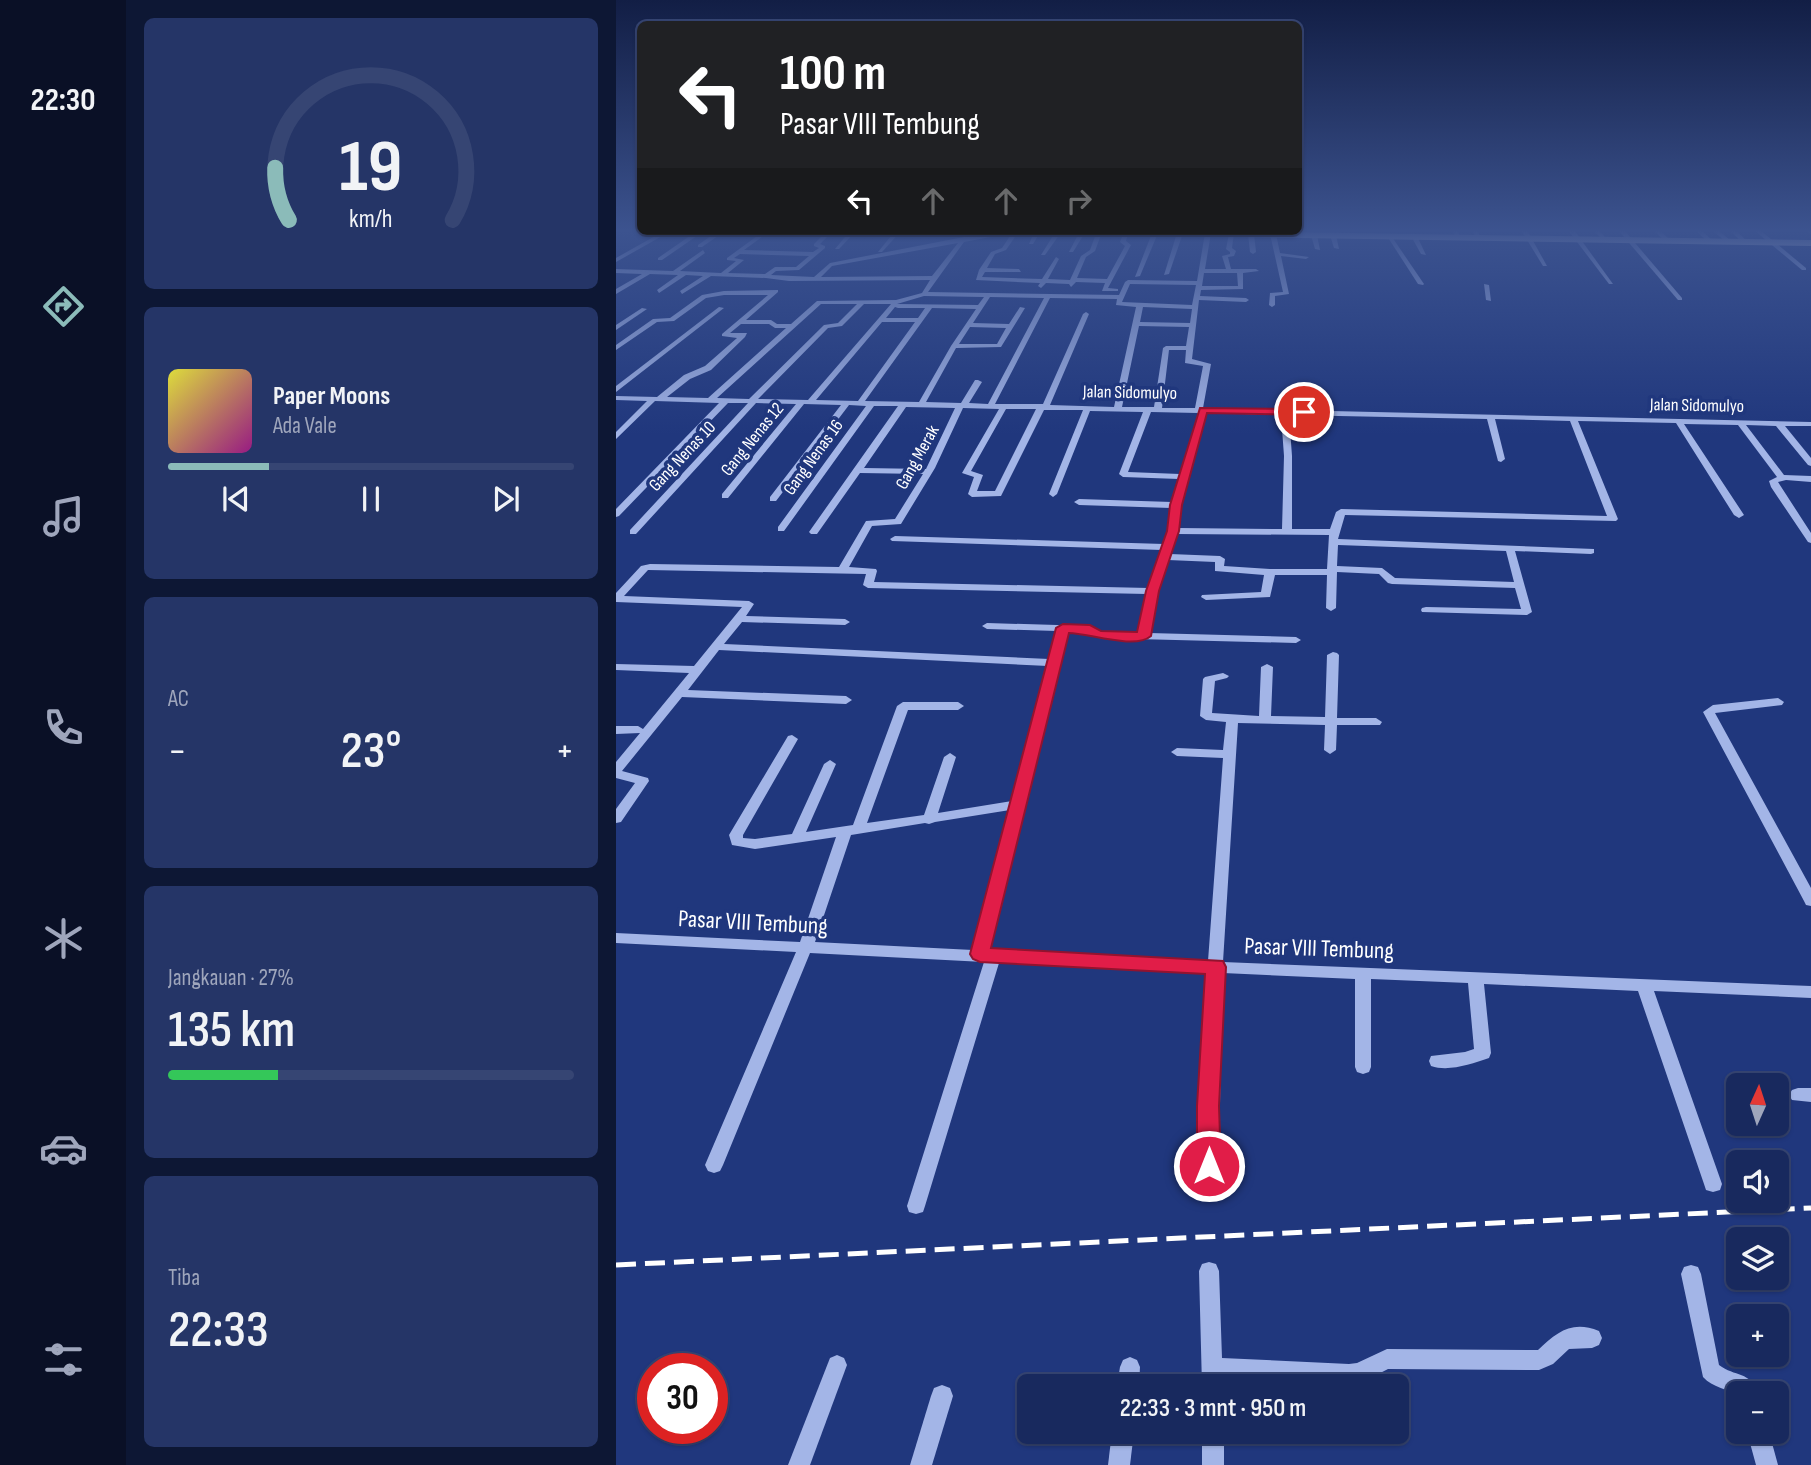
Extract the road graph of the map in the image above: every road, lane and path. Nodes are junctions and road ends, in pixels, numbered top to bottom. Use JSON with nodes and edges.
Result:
{"nodes":[{"id":1,"x":701,"y":298,"type":"edge"},
{"id":2,"x":767,"y":298,"type":"edge"},
{"id":3,"x":819,"y":298,"type":"edge"},
{"id":4,"x":841,"y":298,"type":"edge"},
{"id":5,"x":911,"y":298,"type":"edge"},
{"id":6,"x":985,"y":298,"type":"edge"},
{"id":7,"x":1047,"y":298,"type":"edge"},
{"id":8,"x":1121,"y":298,"type":"edge"},
{"id":9,"x":1197,"y":298,"type":"edge"},
{"id":10,"x":1272,"y":298,"type":"edge"},
{"id":11,"x":867,"y":300,"type":"junction"},
{"id":12,"x":1246,"y":300,"type":"dead end"},
{"id":13,"x":1196,"y":303,"type":"junction"},
{"id":14,"x":895,"y":304,"type":"junction"},
{"id":15,"x":1272,"y":305,"type":"dead end"},
{"id":16,"x":930,"y":306,"type":"junction"},
{"id":17,"x":1140,"y":306,"type":"junction"},
{"id":18,"x":979,"y":307,"type":"junction"},
{"id":19,"x":721,"y":308,"type":"dead end"},
{"id":20,"x":1022,"y":308,"type":"dead end"},
{"id":21,"x":644,"y":309,"type":"dead end"},
{"id":22,"x":1086,"y":314,"type":"dead end"},
{"id":23,"x":882,"y":320,"type":"junction"},
{"id":24,"x":919,"y":320,"type":"junction"},
{"id":25,"x":740,"y":322,"type":"junction"},
{"id":26,"x":1135,"y":324,"type":"junction"},
{"id":27,"x":968,"y":325,"type":"junction"},
{"id":28,"x":1192,"y":325,"type":"junction"},
{"id":29,"x":792,"y":326,"type":"junction"},
{"id":30,"x":1010,"y":326,"type":"junction"},
{"id":31,"x":616,"y":328,"type":"edge"},
{"id":32,"x":954,"y":346,"type":"junction"},
{"id":33,"x":616,"y":348,"type":"edge"},
{"id":34,"x":1189,"y":348,"type":"junction"},
{"id":35,"x":978,"y":382,"type":"dead end"},
{"id":36,"x":616,"y":390,"type":"edge"},
{"id":37,"x":656,"y":399,"type":"junction"},
{"id":38,"x":618,"y":400,"type":"edge"},
{"id":39,"x":710,"y":400,"type":"junction"},
{"id":40,"x":726,"y":400,"type":"junction"},
{"id":41,"x":753,"y":401,"type":"junction"},
{"id":42,"x":806,"y":402,"type":"junction"},
{"id":43,"x":847,"y":403,"type":"junction"},
{"id":44,"x":860,"y":403,"type":"junction"},
{"id":45,"x":871,"y":404,"type":"junction"},
{"id":46,"x":904,"y":404,"type":"junction"},
{"id":47,"x":921,"y":405,"type":"junction"},
{"id":48,"x":962,"y":405,"type":"junction"},
{"id":49,"x":991,"y":405,"type":"junction"},
{"id":50,"x":1004,"y":405,"type":"junction"},
{"id":51,"x":1044,"y":406,"type":"junction"},
{"id":52,"x":1088,"y":407,"type":"junction"},
{"id":53,"x":1118,"y":408,"type":"junction"},
{"id":54,"x":1153,"y":409,"type":"junction"},
{"id":55,"x":1201,"y":410,"type":"junction"},
{"id":56,"x":1285,"y":411,"type":"junction"},
{"id":57,"x":1490,"y":416,"type":"junction"},
{"id":58,"x":1573,"y":418,"type":"junction"},
{"id":59,"x":1678,"y":420,"type":"junction"},
{"id":60,"x":1740,"y":422,"type":"junction"},
{"id":61,"x":1778,"y":423,"type":"junction"},
{"id":62,"x":1811,"y":424,"type":"edge"},
{"id":63,"x":616,"y":437,"type":"edge"},
{"id":64,"x":1502,"y":459,"type":"dead end"},
{"id":65,"x":1811,"y":463,"type":"edge"},
{"id":66,"x":860,"y":471,"type":"junction"},
{"id":67,"x":928,"y":472,"type":"junction"},
{"id":68,"x":1123,"y":474,"type":"joint"},
{"id":69,"x":1185,"y":477,"type":"junction"},
{"id":70,"x":1783,"y":478,"type":"junction"},
{"id":71,"x":1811,"y":479,"type":"edge"},
{"id":72,"x":1053,"y":494,"type":"dead end"},
{"id":73,"x":725,"y":496,"type":"dead end"},
{"id":74,"x":773,"y":499,"type":"dead end"},
{"id":75,"x":616,"y":501,"type":"edge"},
{"id":76,"x":628,"y":501,"type":"junction"},
{"id":77,"x":1079,"y":502,"type":"dead end"},
{"id":78,"x":1176,"y":505,"type":"junction"},
{"id":79,"x":616,"y":514,"type":"edge"},
{"id":80,"x":1739,"y":515,"type":"dead end"},
{"id":81,"x":781,"y":529,"type":"dead end"},
{"id":82,"x":634,"y":531,"type":"dead end"},
{"id":83,"x":1173,"y":531,"type":"junction"},
{"id":84,"x":1287,"y":531,"type":"junction"},
{"id":85,"x":814,"y":532,"type":"dead end"},
{"id":86,"x":1335,"y":537,"type":"junction"},
{"id":87,"x":895,"y":539,"type":"dead end"},
{"id":88,"x":1811,"y":540,"type":"edge"},
{"id":89,"x":1510,"y":549,"type":"junction"},
{"id":90,"x":1591,"y":551,"type":"dead end"},
{"id":91,"x":1166,"y":552,"type":"junction"},
{"id":92,"x":842,"y":570,"type":"junction"},
{"id":93,"x":1332,"y":570,"type":"junction"},
{"id":94,"x":1269,"y":572,"type":"junction"},
{"id":95,"x":1521,"y":584,"type":"junction"},
{"id":96,"x":1153,"y":591,"type":"junction"},
{"id":97,"x":1206,"y":597,"type":"dead end"},
{"id":98,"x":616,"y":599,"type":"edge"},
{"id":99,"x":1331,"y":608,"type":"dead end"},
{"id":100,"x":1426,"y":610,"type":"dead end"},
{"id":101,"x":739,"y":619,"type":"junction"},
{"id":102,"x":845,"y":622,"type":"dead end"},
{"id":103,"x":987,"y":626,"type":"dead end"},
{"id":104,"x":1063,"y":628,"type":"junction"},
{"id":105,"x":1143,"y":636,"type":"junction"},
{"id":106,"x":1296,"y":640,"type":"dead end"},
{"id":107,"x":716,"y":647,"type":"junction"},
{"id":108,"x":1333,"y":655,"type":"dead end"},
{"id":109,"x":1054,"y":663,"type":"junction"},
{"id":110,"x":616,"y":667,"type":"edge"},
{"id":111,"x":1268,"y":667,"type":"dead end"},
{"id":112,"x":697,"y":670,"type":"junction"},
{"id":113,"x":1223,"y":676,"type":"dead end"},
{"id":114,"x":679,"y":693,"type":"junction"},
{"id":115,"x":846,"y":700,"type":"dead end"},
{"id":116,"x":1778,"y":702,"type":"dead end"},
{"id":117,"x":958,"y":706,"type":"dead end"},
{"id":118,"x":1231,"y":719,"type":"junction"},
{"id":119,"x":1265,"y":719,"type":"junction"},
{"id":120,"x":1331,"y":721,"type":"junction"},
{"id":121,"x":1376,"y":722,"type":"dead end"},
{"id":122,"x":616,"y":730,"type":"edge"},
{"id":123,"x":638,"y":730,"type":"dead end"},
{"id":124,"x":792,"y":739,"type":"dead end"},
{"id":125,"x":1330,"y":750,"type":"dead end"},
{"id":126,"x":1177,"y":752,"type":"dead end"},
{"id":127,"x":1229,"y":754,"type":"junction"},
{"id":128,"x":950,"y":757,"type":"dead end"},
{"id":129,"x":830,"y":764,"type":"dead end"},
{"id":130,"x":616,"y":770,"type":"edge"},
{"id":131,"x":1016,"y":805,"type":"junction"},
{"id":132,"x":616,"y":819,"type":"edge"},
{"id":133,"x":929,"y":820,"type":"junction"},
{"id":134,"x":851,"y":830,"type":"junction"},
{"id":135,"x":797,"y":838,"type":"junction"},
{"id":136,"x":1811,"y":901,"type":"edge"},
{"id":137,"x":616,"y":938,"type":"edge"},
{"id":138,"x":805,"y":948,"type":"junction"},
{"id":139,"x":987,"y":955,"type":"junction"},
{"id":140,"x":1216,"y":967,"type":"junction"},
{"id":141,"x":1363,"y":972,"type":"junction"},
{"id":142,"x":1475,"y":977,"type":"junction"},
{"id":143,"x":1644,"y":985,"type":"junction"},
{"id":144,"x":1811,"y":992,"type":"edge"},
{"id":145,"x":1437,"y":1061,"type":"dead end"},
{"id":146,"x":1363,"y":1067,"type":"dead end"},
{"id":147,"x":714,"y":1165,"type":"dead end"},
{"id":148,"x":1713,"y":1184,"type":"dead end"},
{"id":149,"x":1209,"y":1191,"type":"dead end"},
{"id":150,"x":916,"y":1206,"type":"dead end"},
{"id":151,"x":1209,"y":1271,"type":"dead end"},
{"id":152,"x":1691,"y":1274,"type":"dead end"},
{"id":153,"x":1592,"y":1338,"type":"dead end"},
{"id":154,"x":837,"y":1365,"type":"dead end"},
{"id":155,"x":1213,"y":1374,"type":"edge"},
{"id":156,"x":1354,"y":1374,"type":"edge"},
{"id":157,"x":1733,"y":1381,"type":"edge"},
{"id":158,"x":942,"y":1396,"type":"dead end"},
{"id":159,"x":1122,"y":1444,"type":"edge"},
{"id":160,"x":1213,"y":1444,"type":"edge"},
{"id":161,"x":1761,"y":1444,"type":"edge"},
{"id":162,"x":799,"y":1465,"type":"edge"},
{"id":163,"x":920,"y":1465,"type":"edge"},
{"id":164,"x":1119,"y":1465,"type":"edge"},
{"id":165,"x":1213,"y":1465,"type":"edge"},
{"id":166,"x":1767,"y":1465,"type":"edge"}],
"edges":[{"from":1,"to":33,"type":"street"},
{"from":2,"to":25,"type":"street"},
{"from":3,"to":29,"type":"street"},
{"from":4,"to":11,"type":"street"},
{"from":5,"to":14,"type":"street"},
{"from":6,"to":18,"type":"street"},
{"from":7,"to":49,"type":"street"},
{"from":8,"to":17,"type":"street"},
{"from":9,"to":13,"type":"street"},
{"from":10,"to":15,"type":"street"},
{"from":11,"to":14,"type":"street"},
{"from":11,"to":41,"type":"street","name":"Gang Nenas 10"},
{"from":12,"to":13,"type":"street"},
{"from":13,"to":17,"type":"street"},
{"from":13,"to":28,"type":"street"},
{"from":14,"to":16,"type":"street"},
{"from":14,"to":23,"type":"street"},
{"from":16,"to":18,"type":"street"},
{"from":16,"to":24,"type":"street"},
{"from":17,"to":26,"type":"street"},
{"from":18,"to":27,"type":"street"},
{"from":19,"to":36,"type":"street"},
{"from":20,"to":30,"type":"street"},
{"from":21,"to":31,"type":"street"},
{"from":22,"to":51,"type":"street"},
{"from":23,"to":24,"type":"street"},
{"from":23,"to":42,"type":"street"},
{"from":24,"to":44,"type":"street"},
{"from":25,"to":29,"type":"street"},
{"from":25,"to":37,"type":"street"},
{"from":26,"to":28,"type":"street"},
{"from":26,"to":53,"type":"street"},
{"from":27,"to":30,"type":"street"},
{"from":27,"to":32,"type":"street"},
{"from":28,"to":34,"type":"street"},
{"from":29,"to":39,"type":"street"},
{"from":30,"to":32,"type":"street"},
{"from":32,"to":47,"type":"street"},
{"from":34,"to":54,"type":"street"},
{"from":34,"to":55,"type":"street"},
{"from":35,"to":48,"type":"street","name":"Gang Merak"},
{"from":37,"to":38,"type":"street","name":"Jalan Sidomulyo"},
{"from":37,"to":39,"type":"street","name":"Jalan Sidomulyo"},
{"from":37,"to":63,"type":"street"},
{"from":39,"to":40,"type":"street","name":"Jalan Sidomulyo"},
{"from":40,"to":41,"type":"street","name":"Jalan Sidomulyo"},
{"from":40,"to":76,"type":"street"},
{"from":41,"to":42,"type":"street","name":"Jalan Sidomulyo"},
{"from":41,"to":82,"type":"street","name":"Gang Nenas 10"},
{"from":42,"to":43,"type":"street","name":"Jalan Sidomulyo"},
{"from":42,"to":73,"type":"street","name":"Gang Nenas 12"},
{"from":43,"to":44,"type":"street","name":"Jalan Sidomulyo"},
{"from":43,"to":74,"type":"street"},
{"from":44,"to":45,"type":"street","name":"Jalan Sidomulyo"},
{"from":45,"to":46,"type":"street","name":"Jalan Sidomulyo"},
{"from":45,"to":81,"type":"street","name":"Gang Nenas 16"},
{"from":46,"to":47,"type":"street","name":"Jalan Sidomulyo"},
{"from":46,"to":66,"type":"street"},
{"from":47,"to":48,"type":"street","name":"Jalan Sidomulyo"},
{"from":48,"to":49,"type":"street","name":"Jalan Sidomulyo"},
{"from":48,"to":67,"type":"street","name":"Gang Merak"},
{"from":49,"to":50,"type":"street","name":"Jalan Sidomulyo"},
{"from":50,"to":51,"type":"street","name":"Jalan Sidomulyo"},
{"from":50,"to":51,"type":"street"},
{"from":51,"to":52,"type":"street","name":"Jalan Sidomulyo"},
{"from":52,"to":53,"type":"street","name":"Jalan Sidomulyo"},
{"from":52,"to":72,"type":"street"},
{"from":53,"to":54,"type":"street","name":"Jalan Sidomulyo"},
{"from":54,"to":55,"type":"street","name":"Jalan Sidomulyo"},
{"from":54,"to":68,"type":"street"},
{"from":55,"to":56,"type":"street","name":"Jalan Sidomulyo"},
{"from":55,"to":69,"type":"street"},
{"from":56,"to":57,"type":"street","name":"Jalan Sidomulyo"},
{"from":56,"to":84,"type":"street"},
{"from":57,"to":58,"type":"street","name":"Jalan Sidomulyo"},
{"from":57,"to":64,"type":"street"},
{"from":58,"to":59,"type":"street","name":"Jalan Sidomulyo"},
{"from":58,"to":86,"type":"street"},
{"from":59,"to":60,"type":"street","name":"Jalan Sidomulyo"},
{"from":59,"to":80,"type":"street"},
{"from":60,"to":61,"type":"street","name":"Jalan Sidomulyo"},
{"from":60,"to":70,"type":"street"},
{"from":61,"to":62,"type":"street","name":"Jalan Sidomulyo"},
{"from":61,"to":65,"type":"street"},
{"from":66,"to":67,"type":"street"},
{"from":66,"to":85,"type":"street"},
{"from":67,"to":92,"type":"street","name":"Gang Merak"},
{"from":68,"to":69,"type":"street"},
{"from":69,"to":78,"type":"street"},
{"from":70,"to":71,"type":"street"},
{"from":70,"to":88,"type":"street"},
{"from":75,"to":76,"type":"street"},
{"from":76,"to":79,"type":"street"},
{"from":77,"to":78,"type":"street"},
{"from":78,"to":83,"type":"street"},
{"from":83,"to":84,"type":"street"},
{"from":83,"to":91,"type":"street"},
{"from":84,"to":86,"type":"street"},
{"from":86,"to":89,"type":"street"},
{"from":86,"to":93,"type":"street"},
{"from":87,"to":91,"type":"street"},
{"from":89,"to":90,"type":"street"},
{"from":89,"to":95,"type":"street"},
{"from":91,"to":94,"type":"street"},
{"from":91,"to":96,"type":"street"},
{"from":92,"to":96,"type":"street"},
{"from":92,"to":98,"type":"street"},
{"from":93,"to":94,"type":"street"},
{"from":93,"to":95,"type":"street"},
{"from":93,"to":99,"type":"street"},
{"from":94,"to":97,"type":"street"},
{"from":95,"to":100,"type":"street"},
{"from":96,"to":105,"type":"street"},
{"from":98,"to":101,"type":"street"},
{"from":101,"to":102,"type":"street"},
{"from":101,"to":107,"type":"street"},
{"from":103,"to":104,"type":"street"},
{"from":104,"to":105,"type":"street"},
{"from":104,"to":109,"type":"street"},
{"from":105,"to":106,"type":"street"},
{"from":107,"to":109,"type":"street"},
{"from":107,"to":112,"type":"street"},
{"from":108,"to":120,"type":"street"},
{"from":109,"to":131,"type":"street"},
{"from":110,"to":112,"type":"street"},
{"from":111,"to":119,"type":"street"},
{"from":112,"to":114,"type":"street"},
{"from":113,"to":118,"type":"street"},
{"from":114,"to":115,"type":"street"},
{"from":114,"to":130,"type":"street"},
{"from":116,"to":136,"type":"street"},
{"from":117,"to":134,"type":"street"},
{"from":118,"to":119,"type":"street"},
{"from":118,"to":127,"type":"street"},
{"from":119,"to":120,"type":"street"},
{"from":120,"to":121,"type":"street"},
{"from":120,"to":125,"type":"street"},
{"from":122,"to":123,"type":"street"},
{"from":124,"to":135,"type":"street"},
{"from":126,"to":127,"type":"street"},
{"from":127,"to":140,"type":"street"},
{"from":128,"to":133,"type":"street"},
{"from":129,"to":135,"type":"street"},
{"from":130,"to":132,"type":"street"},
{"from":131,"to":133,"type":"street"},
{"from":131,"to":139,"type":"street"},
{"from":133,"to":134,"type":"street"},
{"from":134,"to":135,"type":"street"},
{"from":134,"to":138,"type":"street"},
{"from":137,"to":138,"type":"street","name":"Pasar VIII Tembung"},
{"from":138,"to":139,"type":"street","name":"Pasar VIII Tembung"},
{"from":138,"to":147,"type":"street"},
{"from":139,"to":140,"type":"street","name":"Pasar VIII Tembung"},
{"from":139,"to":150,"type":"street"},
{"from":140,"to":141,"type":"street","name":"Pasar VIII Tembung"},
{"from":140,"to":149,"type":"street"},
{"from":141,"to":142,"type":"street","name":"Pasar VIII Tembung"},
{"from":141,"to":146,"type":"street"},
{"from":142,"to":143,"type":"street","name":"Pasar VIII Tembung"},
{"from":142,"to":145,"type":"street"},
{"from":143,"to":144,"type":"street","name":"Pasar VIII Tembung"},
{"from":143,"to":148,"type":"street"},
{"from":151,"to":155,"type":"street"},
{"from":152,"to":157,"type":"street"},
{"from":153,"to":156,"type":"street"},
{"from":154,"to":162,"type":"street"},
{"from":158,"to":163,"type":"street"},
{"from":159,"to":164,"type":"street"},
{"from":160,"to":165,"type":"street"},
{"from":161,"to":166,"type":"street"}]}
